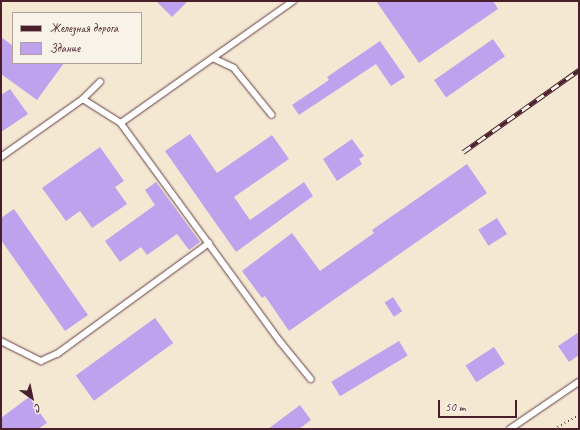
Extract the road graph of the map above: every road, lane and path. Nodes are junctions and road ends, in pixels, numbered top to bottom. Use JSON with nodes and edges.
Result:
{"nodes":[{"id":1,"x":293,"y":1,"type":"edge"},
{"id":2,"x":214,"y":58,"type":"junction"},
{"id":3,"x":100,"y":82,"type":"dead end"},
{"id":4,"x":82,"y":99,"type":"junction"},
{"id":5,"x":272,"y":116,"type":"dead end"},
{"id":6,"x":121,"y":122,"type":"junction"},
{"id":7,"x":1,"y":157,"type":"edge"},
{"id":8,"x":209,"y":243,"type":"junction"},
{"id":9,"x":1,"y":341,"type":"edge"},
{"id":10,"x":312,"y":379,"type":"dead end"},
{"id":11,"x":579,"y":382,"type":"edge"},
{"id":12,"x":579,"y":415,"type":"edge"},
{"id":13,"x":510,"y":429,"type":"edge"},
{"id":14,"x":554,"y":429,"type":"edge"}],
"edges":[{"from":1,"to":2,"type":"lane"},
{"from":2,"to":5,"type":"lane"},
{"from":2,"to":6,"type":"lane"},
{"from":3,"to":4,"type":"lane"},
{"from":4,"to":6,"type":"lane"},
{"from":4,"to":7,"type":"lane"},
{"from":6,"to":8,"type":"lane"},
{"from":8,"to":9,"type":"lane"},
{"from":8,"to":10,"type":"lane"},
{"from":11,"to":13,"type":"lane"},
{"from":12,"to":14,"type":"path"}]}
